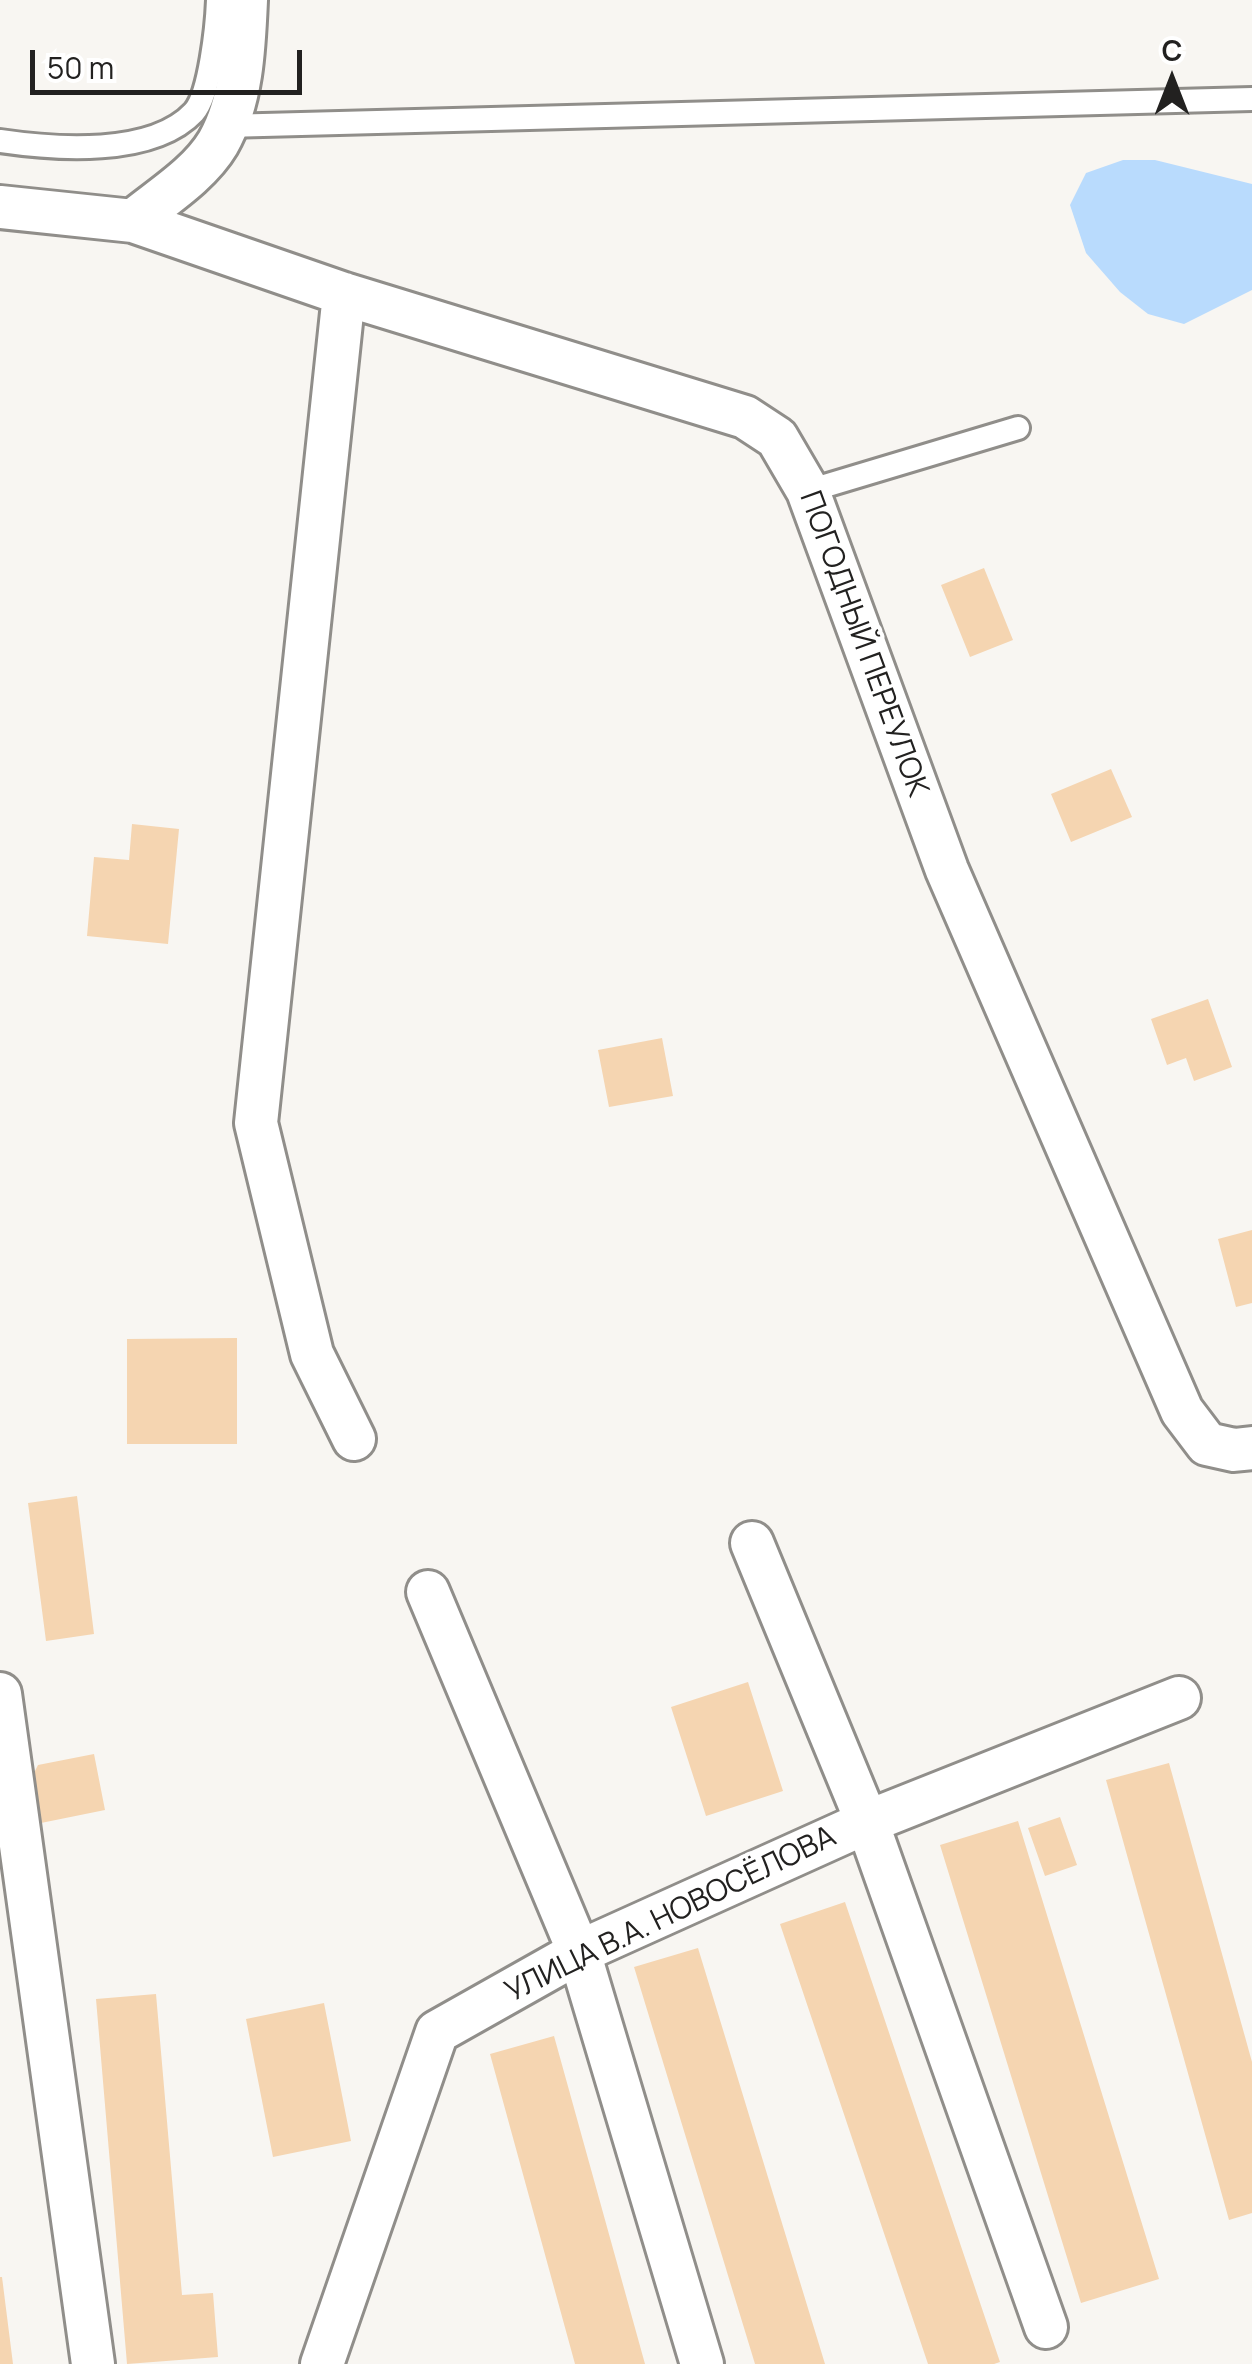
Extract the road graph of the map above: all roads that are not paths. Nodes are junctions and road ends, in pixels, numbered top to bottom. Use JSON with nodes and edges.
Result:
{"nodes":[{"id":1,"x":218,"y":0,"type":"edge"},
{"id":2,"x":246,"y":0,"type":"edge"},
{"id":3,"x":1252,"y":99,"type":"edge"},
{"id":4,"x":225,"y":126,"type":"junction"},
{"id":5,"x":0,"y":141,"type":"edge"},
{"id":6,"x":0,"y":206,"type":"edge"},
{"id":7,"x":133,"y":221,"type":"junction"},
{"id":8,"x":344,"y":294,"type":"junction"},
{"id":9,"x":1018,"y":428,"type":"dead end"},
{"id":10,"x":808,"y":491,"type":"junction"},
{"id":11,"x":354,"y":1439,"type":"dead end"},
{"id":12,"x":1252,"y":1448,"type":"edge"},
{"id":13,"x":752,"y":1543,"type":"dead end"},
{"id":14,"x":428,"y":1592,"type":"dead end"},
{"id":15,"x":0,"y":1694,"type":"edge"},
{"id":16,"x":1179,"y":1698,"type":"dead end"},
{"id":17,"x":867,"y":1822,"type":"junction"},
{"id":18,"x":579,"y":1952,"type":"junction"},
{"id":19,"x":1046,"y":2328,"type":"dead end"},
{"id":20,"x":93,"y":2364,"type":"edge"},
{"id":21,"x":322,"y":2364,"type":"edge"},
{"id":22,"x":702,"y":2364,"type":"edge"}],
"edges":[{"from":1,"to":5,"type":"lane"},
{"from":2,"to":4,"type":"street"},
{"from":3,"to":4,"type":"lane"},
{"from":4,"to":7,"type":"street"},
{"from":6,"to":7,"type":"street","name":"ПОГОДНЫЙ ПЕРЕУЛОК"},
{"from":7,"to":8,"type":"street","name":"ПОГОДНЫЙ ПЕРЕУЛОК"},
{"from":8,"to":10,"type":"street","name":"ПОГОДНЫЙ ПЕРЕУЛОК"},
{"from":8,"to":11,"type":"street"},
{"from":9,"to":10,"type":"lane"},
{"from":10,"to":12,"type":"street","name":"ПОГОДНЫЙ ПЕРЕУЛОК"},
{"from":13,"to":17,"type":"street"},
{"from":14,"to":18,"type":"street"},
{"from":15,"to":20,"type":"street"},
{"from":16,"to":17,"type":"street","name":"УЛИЦА В.А. НОВОСЁЛОВА"},
{"from":17,"to":18,"type":"street","name":"УЛИЦА В.А. НОВОСЁЛОВА"},
{"from":17,"to":19,"type":"street"},
{"from":18,"to":21,"type":"street","name":"УЛИЦА В.А. НОВОСЁЛОВА"},
{"from":18,"to":22,"type":"street"}]}
